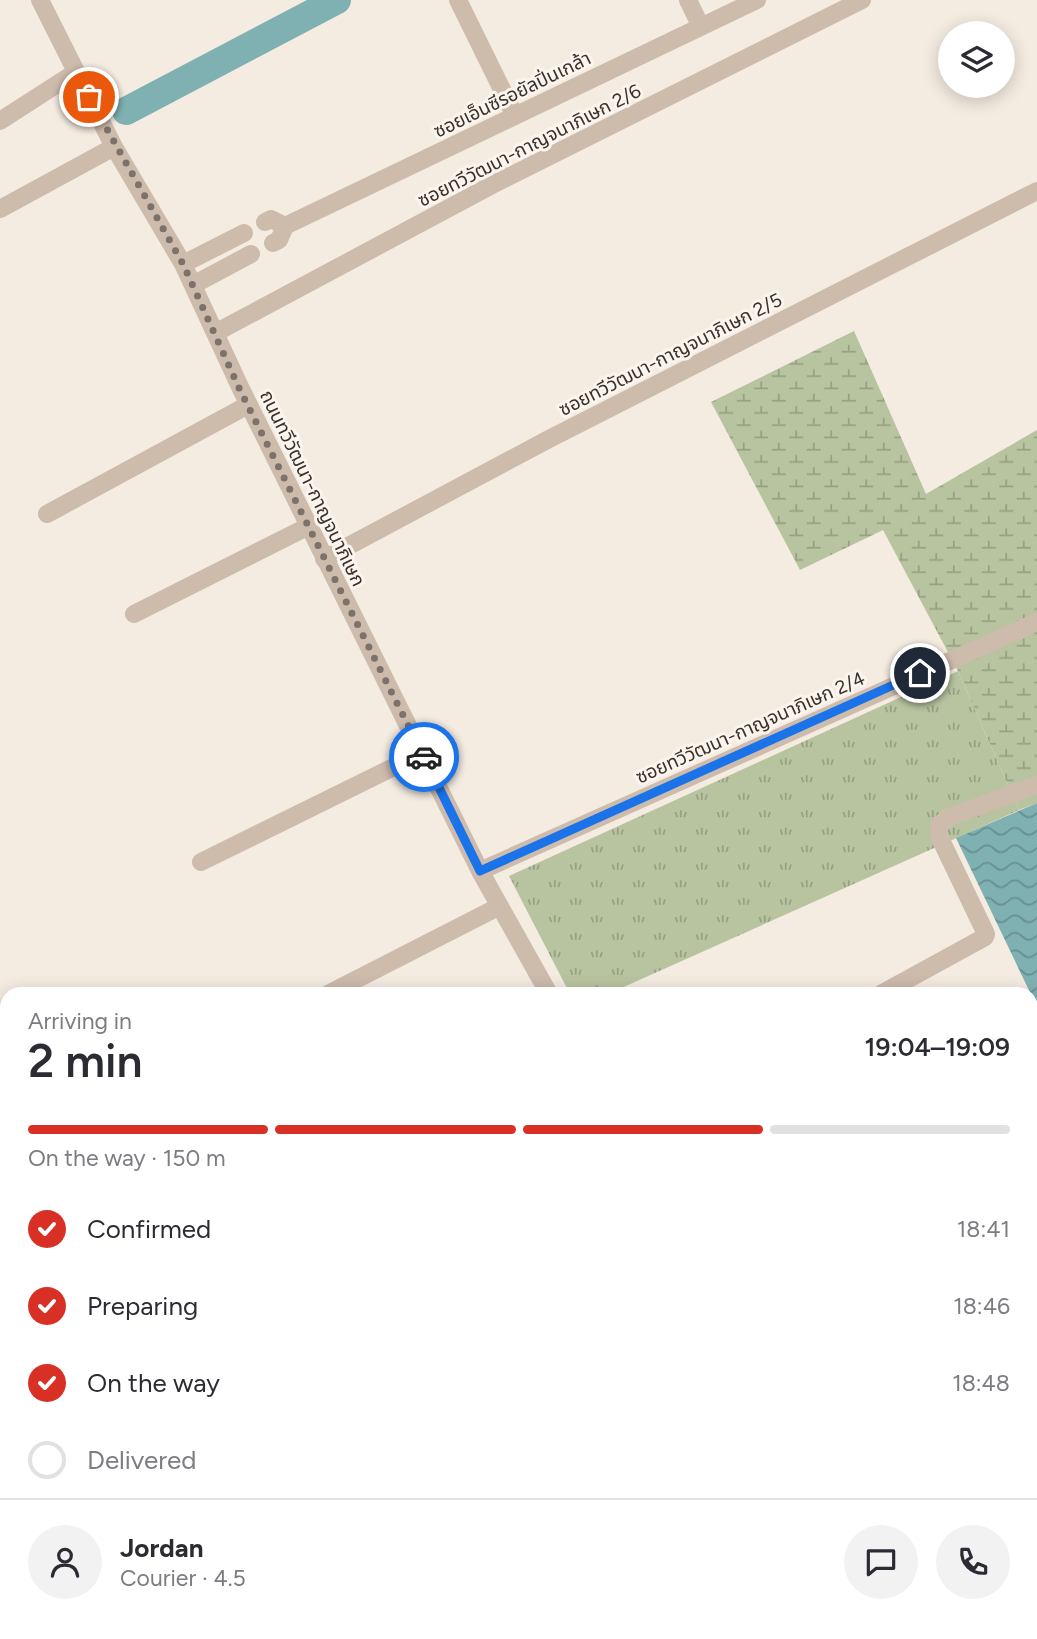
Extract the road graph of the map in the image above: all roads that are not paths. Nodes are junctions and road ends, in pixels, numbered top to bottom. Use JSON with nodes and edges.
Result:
{"nodes":[{"id":1,"x":40,"y":0,"type":"edge"},
{"id":2,"x":458,"y":0,"type":"edge"},
{"id":3,"x":688,"y":0,"type":"edge"},
{"id":4,"x":757,"y":0,"type":"edge"},
{"id":5,"x":862,"y":0,"type":"edge"},
{"id":6,"x":701,"y":27,"type":"junction"},
{"id":7,"x":76,"y":72,"type":"junction"},
{"id":8,"x":515,"y":116,"type":"junction"},
{"id":9,"x":0,"y":121,"type":"edge"},
{"id":10,"x":114,"y":146,"type":"junction"},
{"id":11,"x":1037,"y":191,"type":"edge"},
{"id":12,"x":0,"y":209,"type":"edge"},
{"id":13,"x":265,"y":222,"type":"dead end"},
{"id":14,"x":285,"y":226,"type":"junction"},
{"id":15,"x":244,"y":233,"type":"dead end"},
{"id":16,"x":273,"y":243,"type":"dead end"},
{"id":17,"x":251,"y":254,"type":"dead end"},
{"id":18,"x":183,"y":264,"type":"junction"},
{"id":19,"x":193,"y":285,"type":"junction"},
{"id":20,"x":217,"y":332,"type":"junction"},
{"id":21,"x":248,"y":405,"type":"junction"},
{"id":22,"x":47,"y":514,"type":"dead end"},
{"id":23,"x":309,"y":526,"type":"junction"},
{"id":24,"x":324,"y":559,"type":"junction"},
{"id":25,"x":134,"y":614,"type":"dead end"},
{"id":26,"x":1037,"y":622,"type":"edge"},
{"id":27,"x":422,"y":753,"type":"junction"},
{"id":28,"x":1037,"y":785,"type":"edge"},
{"id":29,"x":201,"y":862,"type":"dead end"},
{"id":30,"x":480,"y":871,"type":"junction"},
{"id":31,"x":500,"y":906,"type":"junction"},
{"id":32,"x":342,"y":987,"type":"edge"},
{"id":33,"x":545,"y":987,"type":"edge"},
{"id":34,"x":894,"y":987,"type":"edge"}],
"edges":[{"from":1,"to":7,"type":"street","name":"ถนนทวีวัฒนา-กาญจนาภิเษก"},
{"from":2,"to":8,"type":"street"},
{"from":3,"to":6,"type":"street"},
{"from":4,"to":6,"type":"street","name":"ซอยเอ็นซีรอยัลปิ่นเกล้า"},
{"from":5,"to":20,"type":"street","name":"ซอยทวีวัฒนา-กาญจนาภิเษก 2/6"},
{"from":6,"to":8,"type":"street","name":"ซอยเอ็นซีรอยัลปิ่นเกล้า"},
{"from":7,"to":9,"type":"street"},
{"from":7,"to":10,"type":"street","name":"ถนนทวีวัฒนา-กาญจนาภิเษก"},
{"from":8,"to":14,"type":"street","name":"ซอยเอ็นซีรอยัลปิ่นเกล้า"},
{"from":10,"to":12,"type":"street"},
{"from":10,"to":18,"type":"street","name":"ถนนทวีวัฒนา-กาญจนาภิเษก"},
{"from":11,"to":24,"type":"street","name":"ซอยทวีวัฒนา-กาญจนาภิเษก 2/5"},
{"from":13,"to":14,"type":"street"},
{"from":14,"to":16,"type":"street","name":"ซอยเอ็นซีรอยัลปิ่นเกล้า"},
{"from":15,"to":18,"type":"street"},
{"from":17,"to":19,"type":"street"},
{"from":18,"to":19,"type":"street","name":"ถนนทวีวัฒนา-กาญจนาภิเษก"},
{"from":19,"to":20,"type":"street","name":"ถนนทวีวัฒนา-กาญจนาภิเษก"},
{"from":20,"to":21,"type":"street","name":"ถนนทวีวัฒนา-กาญจนาภิเษก"},
{"from":21,"to":22,"type":"street"},
{"from":21,"to":23,"type":"street","name":"ถนนทวีวัฒนา-กาญจนาภิเษก"},
{"from":23,"to":24,"type":"street","name":"ถนนทวีวัฒนา-กาญจนาภิเษก"},
{"from":23,"to":25,"type":"street"},
{"from":24,"to":27,"type":"street","name":"ถนนทวีวัฒนา-กาญจนาภิเษก"},
{"from":26,"to":30,"type":"street","name":"ซอยทวีวัฒนา-กาญจนาภิเษก 2/4"},
{"from":27,"to":29,"type":"street"},
{"from":27,"to":30,"type":"street","name":"ถนนทวีวัฒนา-กาญจนาภิเษก"},
{"from":28,"to":34,"type":"street"},
{"from":30,"to":31,"type":"street","name":"ถนนทวีวัฒนา-กาญจนาภิเษก"},
{"from":31,"to":32,"type":"street"},
{"from":31,"to":33,"type":"street","name":"ถนนทวีวัฒนา-กาญจนาภิเษก"}]}
